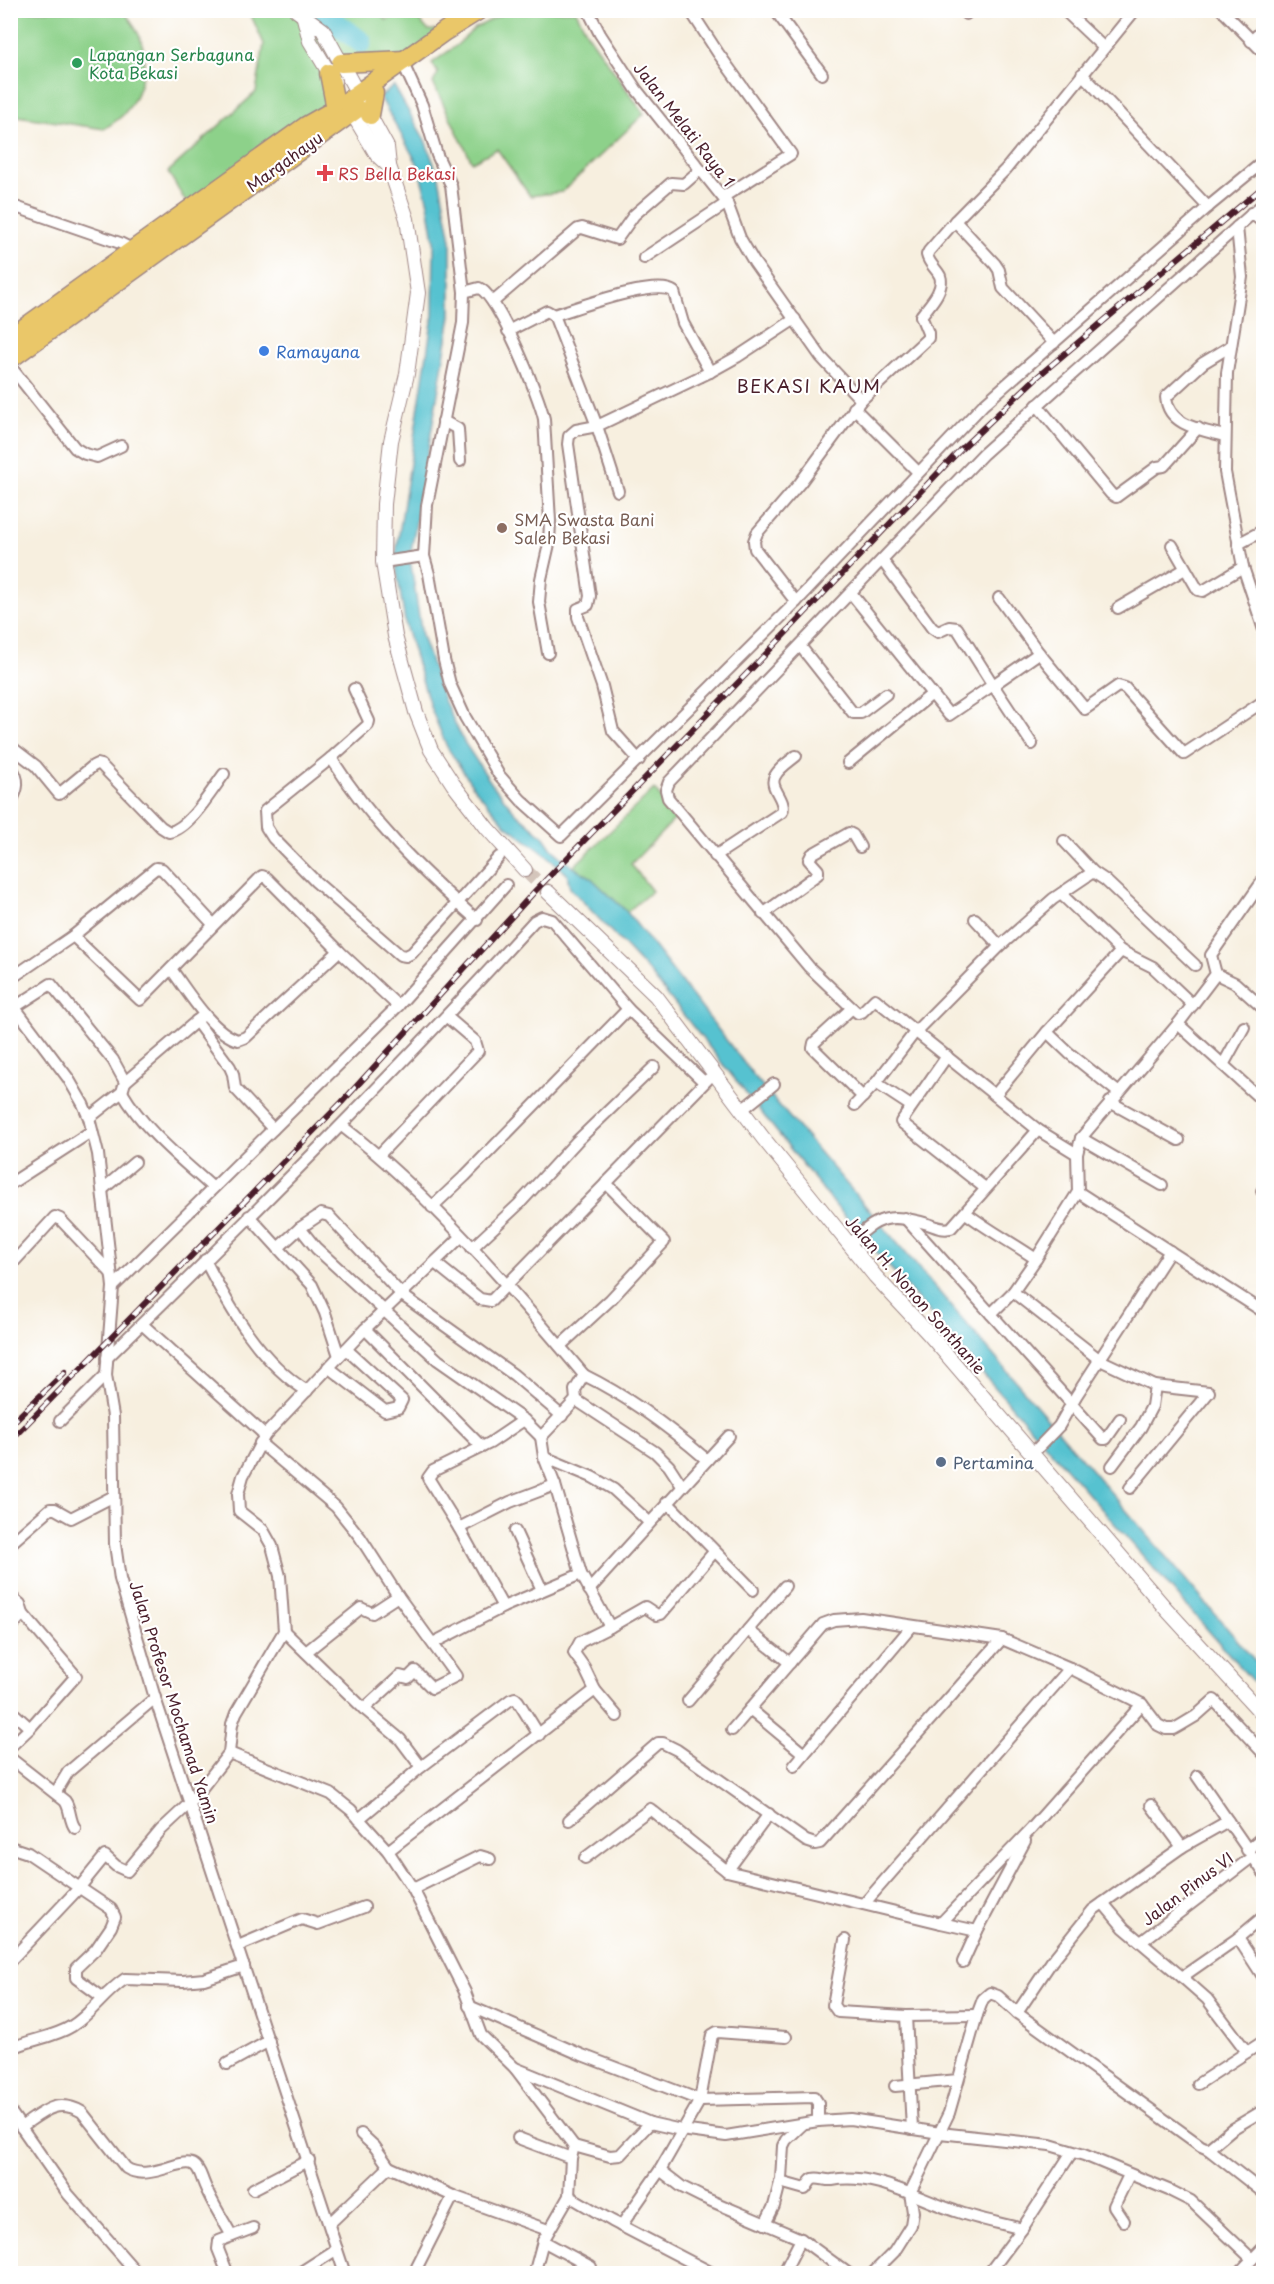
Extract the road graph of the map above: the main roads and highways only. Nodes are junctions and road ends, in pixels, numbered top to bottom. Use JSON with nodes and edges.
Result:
{"nodes":[{"id":1,"x":473,"y":15,"type":"edge"},
{"id":2,"x":405,"y":65,"type":"junction"},
{"id":3,"x":355,"y":108,"type":"junction"},
{"id":4,"x":58,"y":314,"type":"junction"},
{"id":5,"x":10,"y":338,"type":"edge"},
{"id":6,"x":12,"y":365,"type":"edge"}],
"edges":[{"from":1,"to":2,"type":"main road"},
{"from":1,"to":2,"type":"main road"},
{"from":2,"to":3,"type":"main road"},
{"from":2,"to":3,"type":"main road"},
{"from":3,"to":4,"type":"main road"},
{"from":4,"to":5,"type":"main road"},
{"from":4,"to":6,"type":"main road"}]}
